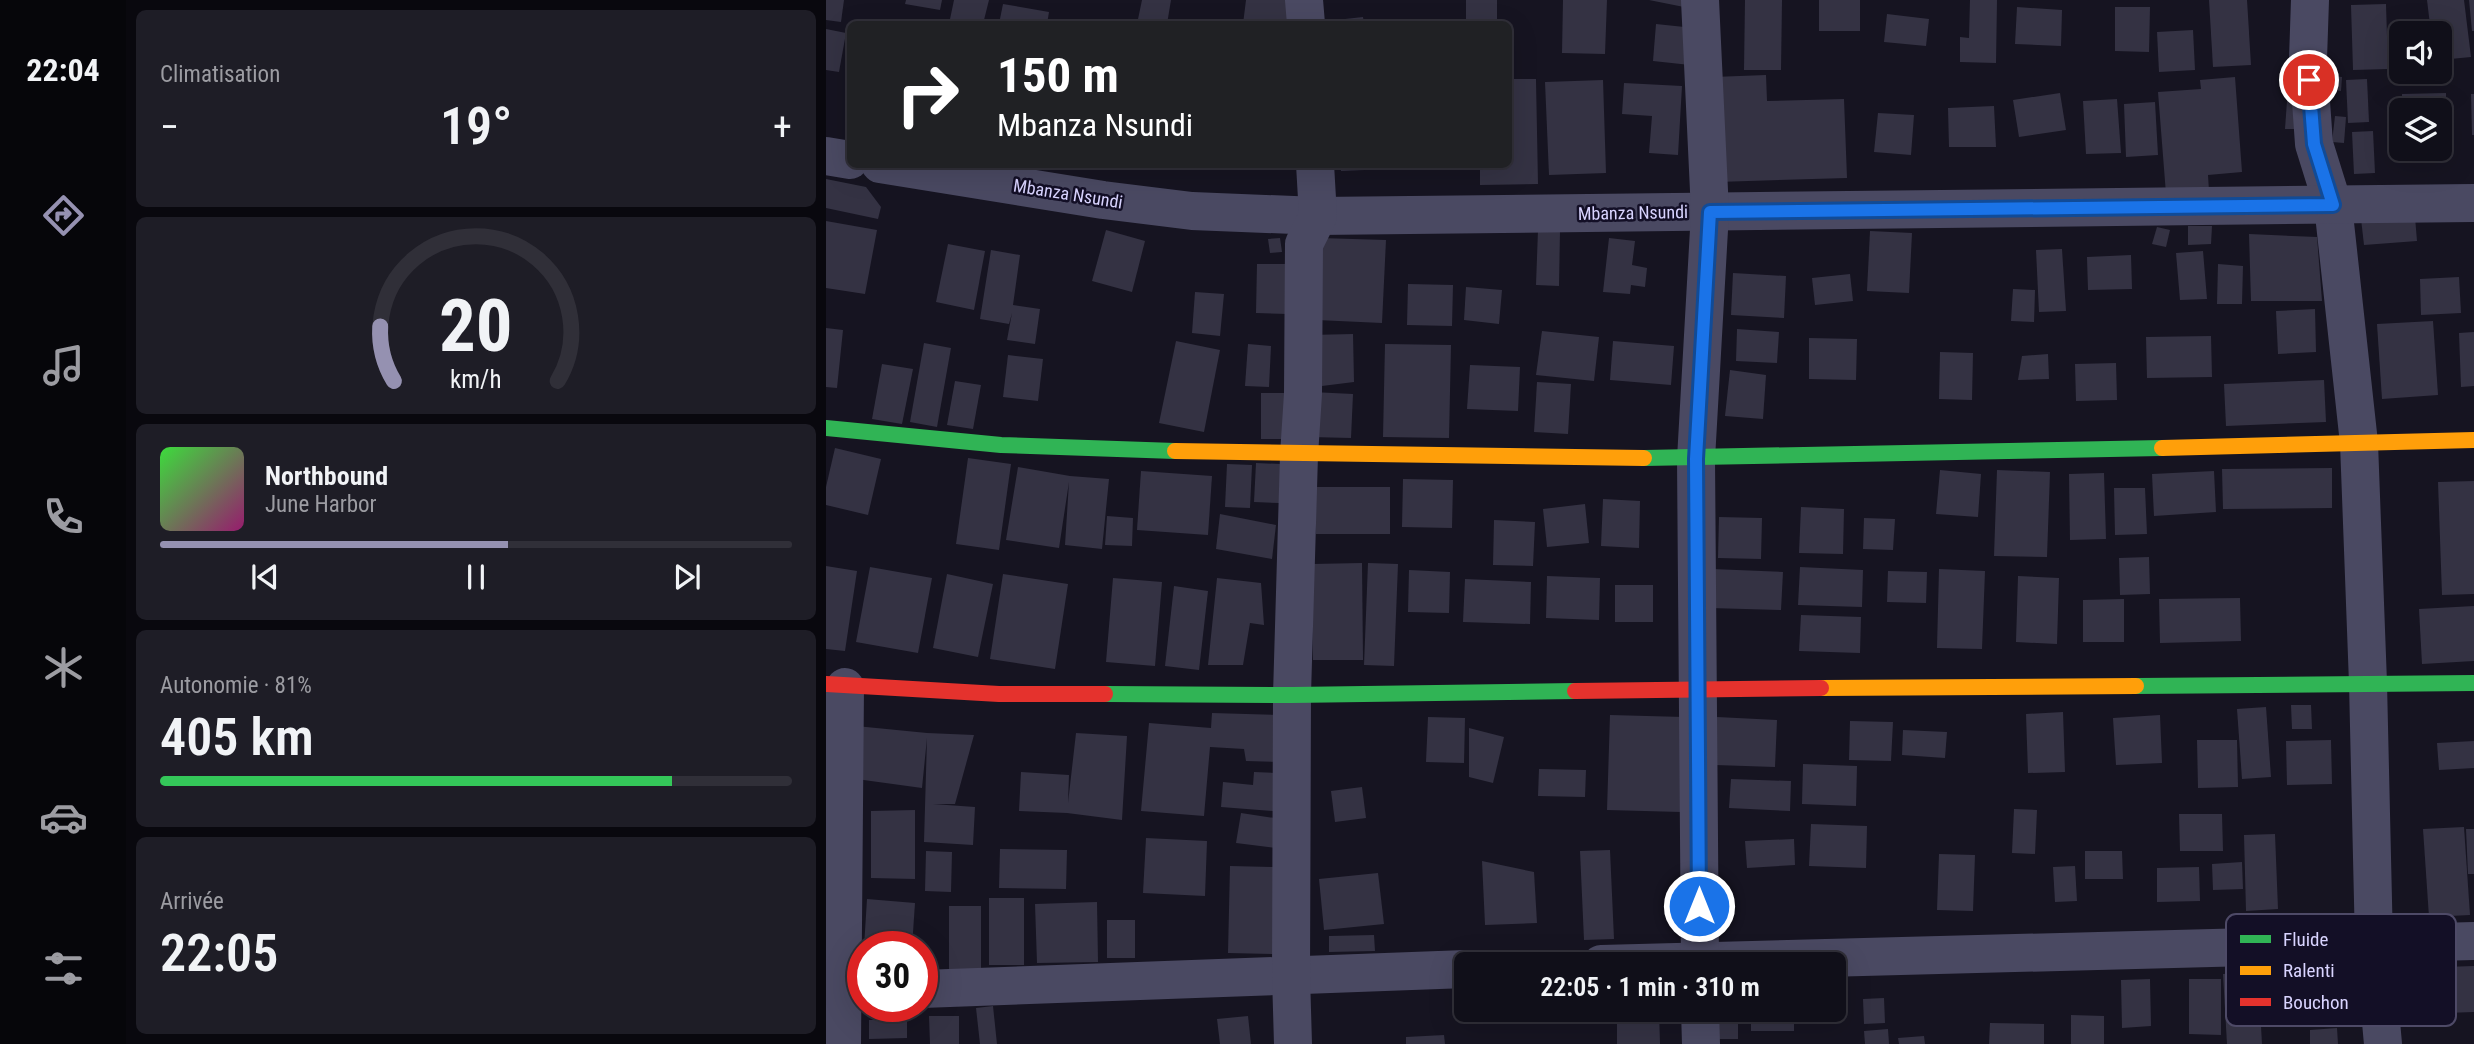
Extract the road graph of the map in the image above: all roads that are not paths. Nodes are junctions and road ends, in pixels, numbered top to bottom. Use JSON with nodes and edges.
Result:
{"nodes":[{"id":1,"x":1304,"y":0,"type":"edge"},
{"id":2,"x":1700,"y":0,"type":"edge"},
{"id":3,"x":2310,"y":0,"type":"edge"},
{"id":4,"x":1306,"y":21,"type":"edge"},
{"id":5,"x":826,"y":156,"type":"edge"},
{"id":6,"x":847,"y":160,"type":"edge"},
{"id":7,"x":905,"y":168,"type":"edge"},
{"id":8,"x":1315,"y":168,"type":"edge"},
{"id":9,"x":2474,"y":203,"type":"edge"},
{"id":10,"x":2333,"y":205,"type":"junction"},
{"id":11,"x":1710,"y":212,"type":"junction"},
{"id":12,"x":1318,"y":216,"type":"junction"},
{"id":13,"x":826,"y":428,"type":"edge"},
{"id":14,"x":2474,"y":440,"type":"edge"},
{"id":15,"x":2358,"y":443,"type":"junction"},
{"id":16,"x":1299,"y":455,"type":"junction"},
{"id":17,"x":1696,"y":459,"type":"junction"},
{"id":18,"x":2368,"y":683,"type":"junction"},
{"id":19,"x":2474,"y":683,"type":"edge"},
{"id":20,"x":835,"y":685,"type":"edge"},
{"id":21,"x":1699,"y":689,"type":"junction"},
{"id":22,"x":1292,"y":695,"type":"junction"},
{"id":23,"x":2373,"y":914,"type":"edge"},
{"id":24,"x":2474,"y":941,"type":"edge"},
{"id":25,"x":2456,"y":942,"type":"edge"},
{"id":26,"x":2226,"y":948,"type":"edge"},
{"id":27,"x":1700,"y":952,"type":"edge"},
{"id":28,"x":1846,"y":959,"type":"edge"},
{"id":29,"x":1454,"y":970,"type":"edge"},
{"id":30,"x":1291,"y":976,"type":"junction"},
{"id":31,"x":938,"y":988,"type":"edge"},
{"id":32,"x":844,"y":993,"type":"edge"},
{"id":33,"x":1700,"y":1022,"type":"edge"},
{"id":34,"x":2381,"y":1026,"type":"edge"},
{"id":35,"x":842,"y":1044,"type":"edge"},
{"id":36,"x":1293,"y":1044,"type":"edge"},
{"id":37,"x":1701,"y":1044,"type":"edge"},
{"id":38,"x":2383,"y":1044,"type":"edge"}],
"edges":[{"from":1,"to":4,"type":"street"},
{"from":2,"to":11,"type":"street"},
{"from":3,"to":10,"type":"street"},
{"from":5,"to":6,"type":"street"},
{"from":7,"to":12,"type":"street","name":"Mbanza Nsundi"},
{"from":8,"to":12,"type":"street"},
{"from":9,"to":10,"type":"street","name":"Mbanza Nsundi"},
{"from":10,"to":11,"type":"street","name":"Mbanza Nsundi"},
{"from":10,"to":15,"type":"street"},
{"from":11,"to":12,"type":"street","name":"Mbanza Nsundi"},
{"from":11,"to":17,"type":"street"},
{"from":12,"to":16,"type":"street"},
{"from":13,"to":16,"type":"street"},
{"from":14,"to":15,"type":"street"},
{"from":15,"to":17,"type":"street"},
{"from":15,"to":18,"type":"street"},
{"from":16,"to":17,"type":"street"},
{"from":16,"to":22,"type":"street"},
{"from":17,"to":21,"type":"street"},
{"from":18,"to":19,"type":"street"},
{"from":18,"to":21,"type":"street"},
{"from":18,"to":23,"type":"street"},
{"from":20,"to":22,"type":"street"},
{"from":20,"to":32,"type":"street"},
{"from":21,"to":22,"type":"street"},
{"from":21,"to":27,"type":"street"},
{"from":22,"to":30,"type":"street"},
{"from":24,"to":25,"type":"street"},
{"from":26,"to":28,"type":"street"},
{"from":29,"to":30,"type":"street"},
{"from":30,"to":31,"type":"street"},
{"from":30,"to":36,"type":"street"},
{"from":32,"to":35,"type":"street"},
{"from":33,"to":37,"type":"street"},
{"from":34,"to":38,"type":"street"}]}
